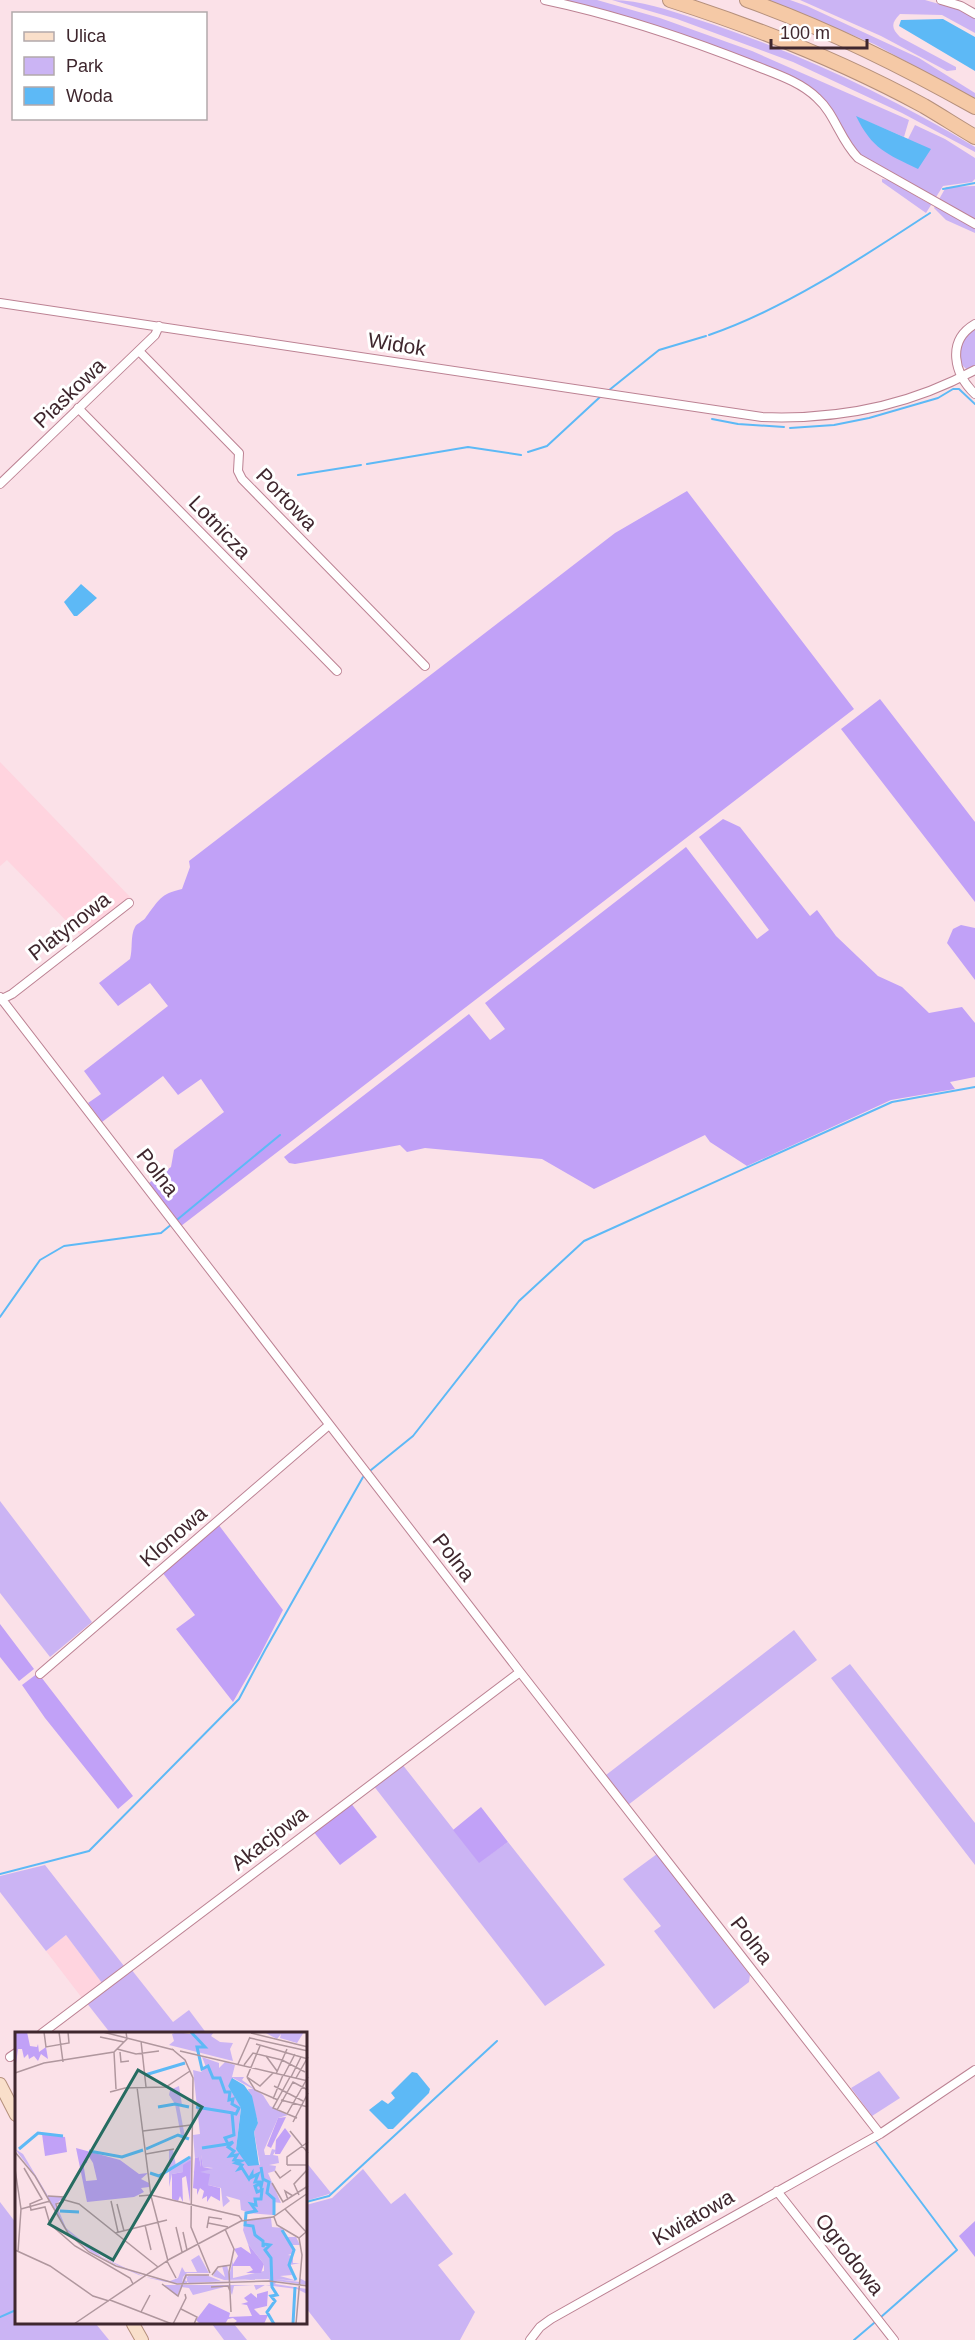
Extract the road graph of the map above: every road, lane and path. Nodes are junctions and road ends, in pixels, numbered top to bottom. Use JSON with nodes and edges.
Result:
{"nodes":[{"id":1,"x":545,"y":0,"type":"edge"},
{"id":2,"x":670,"y":0,"type":"edge"},
{"id":3,"x":747,"y":0,"type":"edge"},
{"id":4,"x":941,"y":0,"type":"edge"},
{"id":5,"x":975,"y":14,"type":"edge"},
{"id":6,"x":975,"y":107,"type":"edge"},
{"id":7,"x":975,"y":137,"type":"edge"},
{"id":8,"x":975,"y":224,"type":"edge"},
{"id":9,"x":0,"y":303,"type":"edge"},
{"id":10,"x":975,"y":324,"type":"edge"},
{"id":11,"x":159,"y":326,"type":"junction"},
{"id":12,"x":139,"y":351,"type":"junction"},
{"id":13,"x":975,"y":370,"type":"edge"},
{"id":14,"x":963,"y":376,"type":"junction"},
{"id":15,"x":975,"y":394,"type":"edge"},
{"id":16,"x":78,"y":408,"type":"junction"},
{"id":17,"x":0,"y":484,"type":"edge"},
{"id":18,"x":425,"y":666,"type":"dead end"},
{"id":19,"x":337,"y":671,"type":"dead end"},
{"id":20,"x":129,"y":903,"type":"dead end"},
{"id":21,"x":1,"y":999,"type":"edge"},
{"id":22,"x":329,"y":1425,"type":"junction"},
{"id":23,"x":520,"y":1672,"type":"junction"},
{"id":24,"x":40,"y":1674,"type":"dead end"},
{"id":25,"x":44,"y":2032,"type":"edge"},
{"id":26,"x":975,"y":2070,"type":"edge"},
{"id":27,"x":0,"y":2084,"type":"edge"},
{"id":28,"x":15,"y":2113,"type":"edge"},
{"id":29,"x":880,"y":2134,"type":"junction"},
{"id":30,"x":777,"y":2191,"type":"junction"},
{"id":31,"x":134,"y":2325,"type":"edge"},
{"id":32,"x":142,"y":2340,"type":"edge"},
{"id":33,"x":530,"y":2340,"type":"edge"},
{"id":34,"x":894,"y":2340,"type":"edge"}],
"edges":[{"from":1,"to":8,"type":"street"},
{"from":2,"to":7,"type":"highway"},
{"from":3,"to":6,"type":"highway"},
{"from":4,"to":5,"type":"street"},
{"from":9,"to":11,"type":"street","name":"Widok"},
{"from":10,"to":14,"type":"street"},
{"from":11,"to":12,"type":"street","name":"Piaskowa"},
{"from":11,"to":14,"type":"street","name":"Widok"},
{"from":12,"to":16,"type":"street","name":"Piaskowa"},
{"from":12,"to":18,"type":"street","name":"Portowa"},
{"from":13,"to":14,"type":"street","name":"Widok"},
{"from":14,"to":15,"type":"street"},
{"from":16,"to":17,"type":"street","name":"Piaskowa"},
{"from":16,"to":19,"type":"street","name":"Lotnicza"},
{"from":20,"to":21,"type":"street","name":"Platynowa"},
{"from":21,"to":22,"type":"street","name":"Polna"},
{"from":22,"to":23,"type":"street","name":"Polna"},
{"from":22,"to":24,"type":"street","name":"Klonowa"},
{"from":23,"to":25,"type":"street","name":"Akacjowa"},
{"from":23,"to":29,"type":"street","name":"Polna"},
{"from":26,"to":29,"type":"street","name":"Kwiatowa"},
{"from":27,"to":28,"type":"main road"},
{"from":29,"to":30,"type":"street","name":"Kwiatowa"},
{"from":30,"to":33,"type":"street","name":"Kwiatowa"},
{"from":30,"to":34,"type":"street","name":"Ogrodowa"},
{"from":31,"to":32,"type":"main road"}]}
